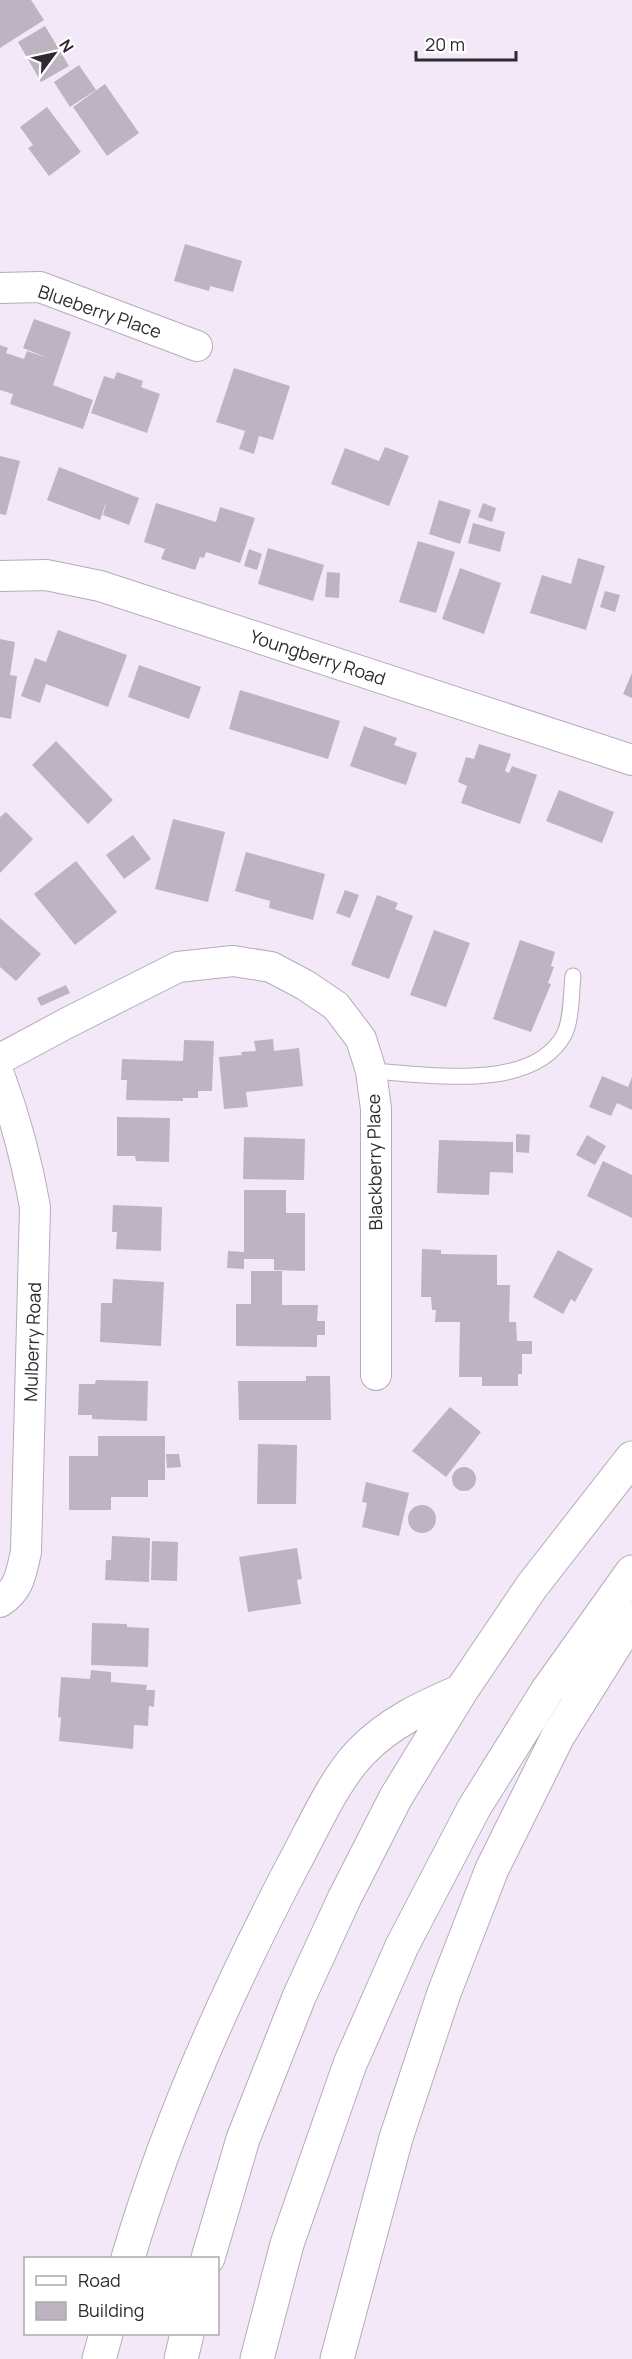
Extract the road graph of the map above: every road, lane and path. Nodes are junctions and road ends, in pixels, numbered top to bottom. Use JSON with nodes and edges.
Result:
{"nodes":[{"id":1,"x":0,"y":288,"type":"edge"},
{"id":2,"x":197,"y":346,"type":"dead end"},
{"id":3,"x":0,"y":576,"type":"edge"},
{"id":4,"x":632,"y":760,"type":"edge"},
{"id":5,"x":573,"y":976,"type":"dead end"},
{"id":6,"x":0,"y":1059,"type":"edge"},
{"id":7,"x":371,"y":1071,"type":"junction"},
{"id":8,"x":0,"y":1077,"type":"edge"},
{"id":9,"x":376,"y":1375,"type":"dead end"},
{"id":10,"x":632,"y":1458,"type":"edge"},
{"id":11,"x":632,"y":1572,"type":"edge"},
{"id":12,"x":0,"y":1602,"type":"edge"},
{"id":13,"x":632,"y":1618,"type":"edge"},
{"id":14,"x":461,"y":1691,"type":"junction"},
{"id":15,"x":129,"y":2257,"type":"edge"},
{"id":16,"x":209,"y":2257,"type":"edge"},
{"id":17,"x":106,"y":2335,"type":"edge"},
{"id":18,"x":188,"y":2335,"type":"edge"},
{"id":19,"x":99,"y":2359,"type":"edge"},
{"id":20,"x":181,"y":2359,"type":"edge"},
{"id":21,"x":257,"y":2359,"type":"edge"},
{"id":22,"x":337,"y":2359,"type":"edge"}],
"edges":[{"from":1,"to":2,"type":"street","name":"Blueberry Place"},
{"from":3,"to":4,"type":"street","name":"Youngberry Road"},
{"from":5,"to":7,"type":"lane"},
{"from":6,"to":7,"type":"street","name":"Blackberry Place"},
{"from":7,"to":9,"type":"street","name":"Blackberry Place"},
{"from":8,"to":12,"type":"street","name":"Mulberry Road"},
{"from":10,"to":14,"type":"highway"},
{"from":11,"to":21,"type":"highway"},
{"from":13,"to":22,"type":"highway"},
{"from":14,"to":15,"type":"highway"},
{"from":14,"to":16,"type":"highway"},
{"from":17,"to":19,"type":"highway"},
{"from":18,"to":20,"type":"highway"}]}
